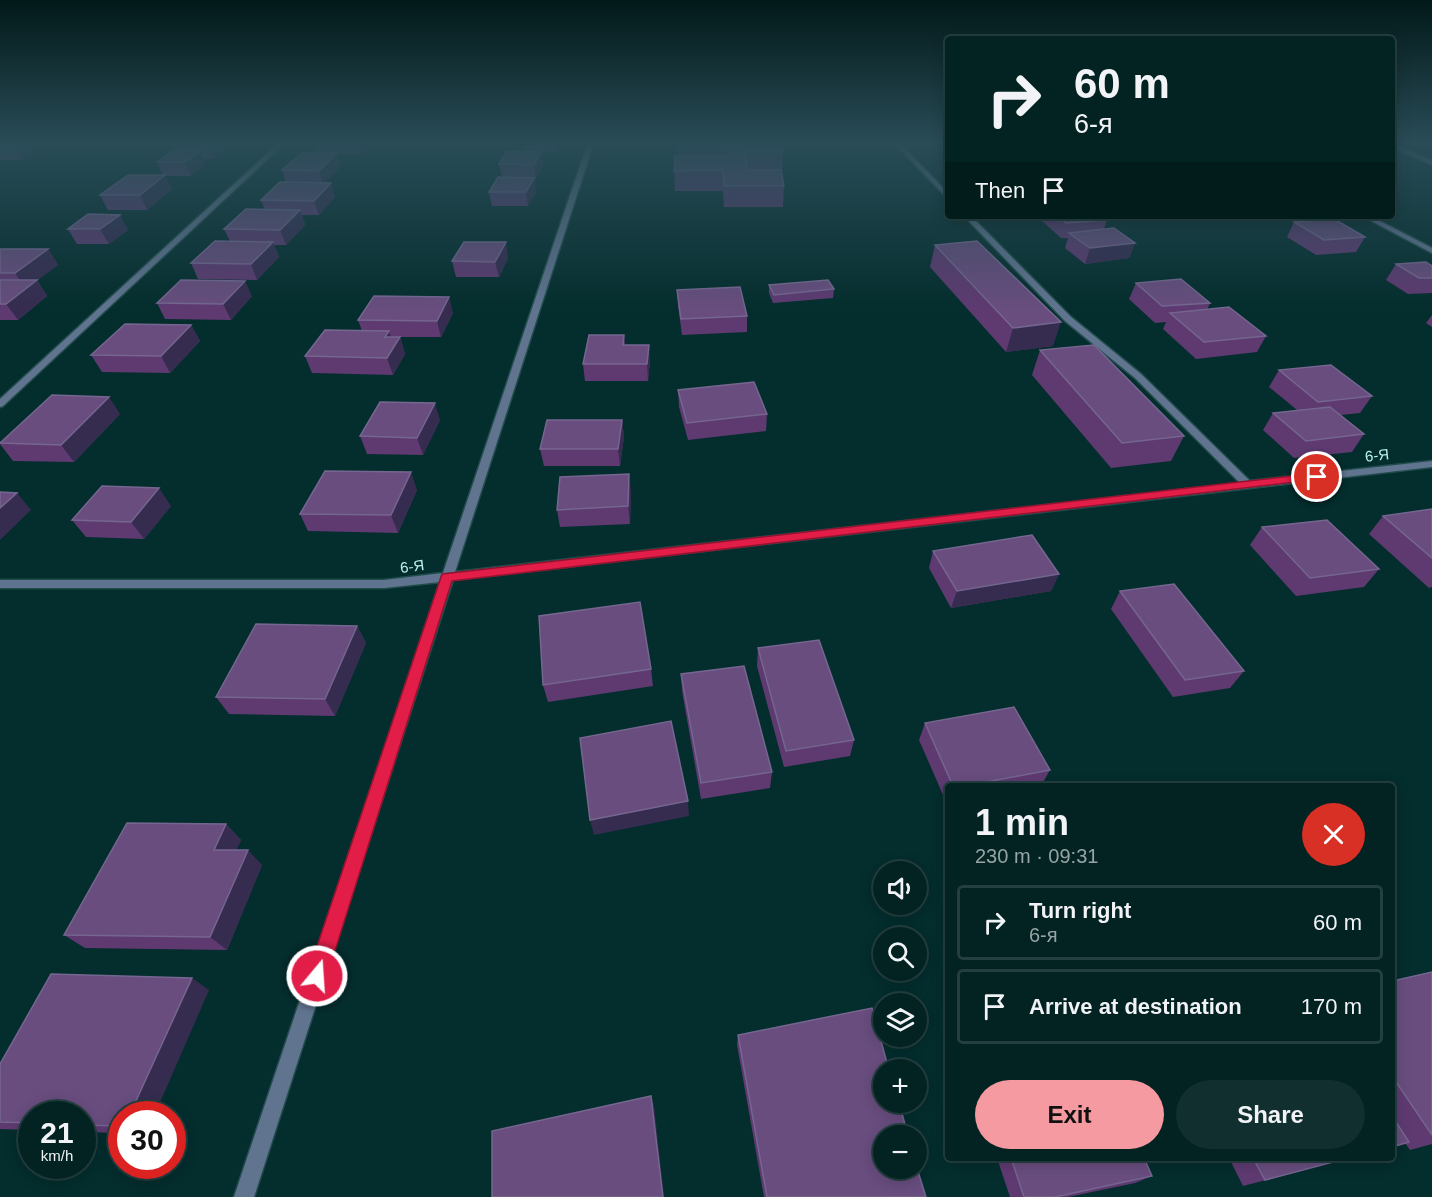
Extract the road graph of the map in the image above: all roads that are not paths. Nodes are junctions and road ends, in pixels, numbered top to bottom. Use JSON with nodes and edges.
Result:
{"nodes":[{"id":1,"x":223,"y":198,"type":"edge"},
{"id":2,"x":573,"y":198,"type":"edge"},
{"id":3,"x":970,"y":219,"type":"edge"},
{"id":4,"x":1371,"y":219,"type":"edge"},
{"id":5,"x":1432,"y":251,"type":"edge"},
{"id":6,"x":0,"y":404,"type":"edge"},
{"id":7,"x":1432,"y":464,"type":"edge"},
{"id":8,"x":1248,"y":485,"type":"junction"},
{"id":9,"x":447,"y":577,"type":"junction"},
{"id":10,"x":0,"y":584,"type":"edge"},
{"id":11,"x":244,"y":1197,"type":"edge"}],
"edges":[{"from":1,"to":6,"type":"street"},
{"from":2,"to":9,"type":"street"},
{"from":3,"to":8,"type":"street"},
{"from":4,"to":5,"type":"street"},
{"from":7,"to":8,"type":"street","name":"6-Я"},
{"from":8,"to":9,"type":"street","name":"6-Я"},
{"from":9,"to":10,"type":"street","name":"6-Я"},
{"from":9,"to":11,"type":"street"}]}
